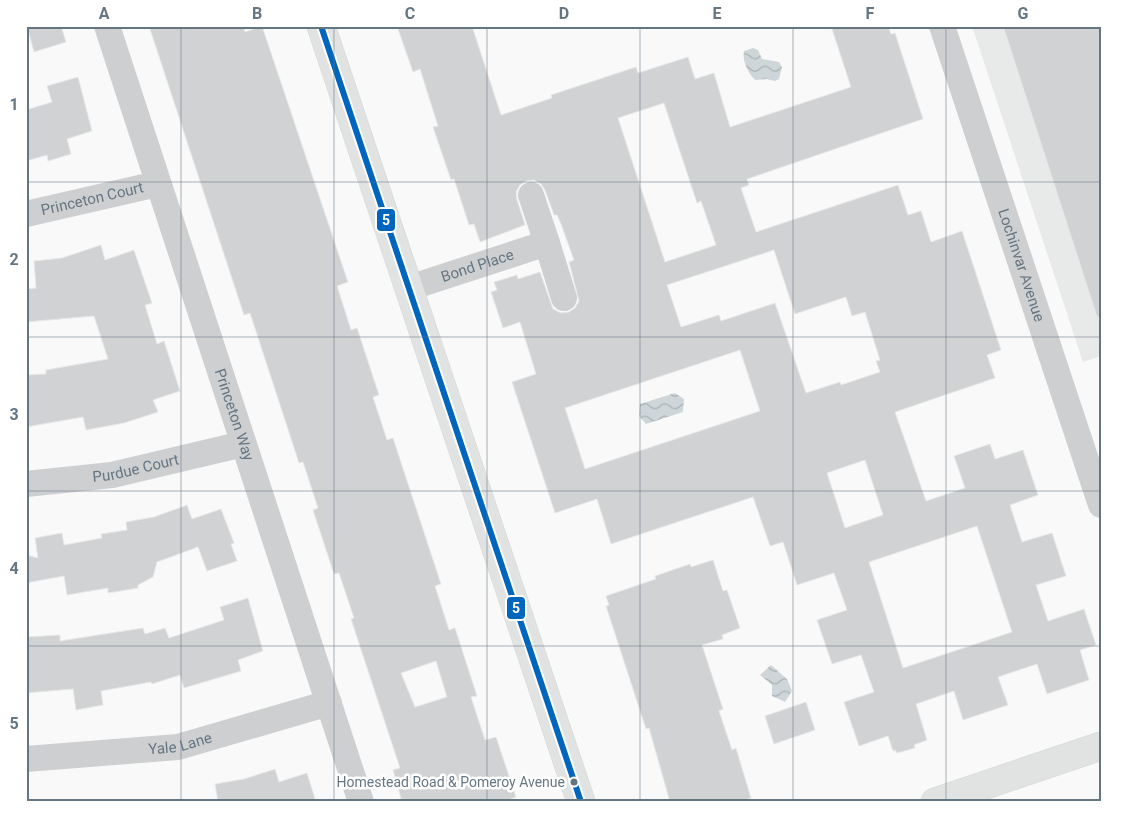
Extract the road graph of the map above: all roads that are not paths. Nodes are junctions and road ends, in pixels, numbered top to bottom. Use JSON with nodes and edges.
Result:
{"nodes":[{"id":1,"x":107,"y":26,"type":"edge"},
{"id":2,"x":322,"y":26,"type":"edge"},
{"id":3,"x":942,"y":26,"type":"edge"},
{"id":4,"x":157,"y":184,"type":"junction"},
{"id":5,"x":531,"y":195,"type":"dead end"},
{"id":6,"x":26,"y":214,"type":"edge"},
{"id":7,"x":547,"y":244,"type":"junction"},
{"id":8,"x":409,"y":288,"type":"junction"},
{"id":9,"x":564,"y":298,"type":"dead end"},
{"id":10,"x":243,"y":444,"type":"junction"},
{"id":11,"x":26,"y":484,"type":"edge"},
{"id":12,"x":1101,"y":505,"type":"edge"},
{"id":13,"x":329,"y":703,"type":"junction"},
{"id":14,"x":1101,"y":746,"type":"edge"},
{"id":15,"x":26,"y":759,"type":"edge"},
{"id":16,"x":361,"y":802,"type":"edge"},
{"id":17,"x":581,"y":802,"type":"edge"},
{"id":18,"x":935,"y":802,"type":"edge"}],
"edges":[{"from":1,"to":4,"type":"street","name":"Princeton Way"},
{"from":2,"to":8,"type":"main road"},
{"from":3,"to":12,"type":"street","name":"Lochinvar Avenue"},
{"from":4,"to":6,"type":"street","name":"Princeton Court"},
{"from":4,"to":10,"type":"street","name":"Princeton Way"},
{"from":5,"to":7,"type":"street"},
{"from":7,"to":8,"type":"street","name":"Bond Place"},
{"from":7,"to":9,"type":"street"},
{"from":8,"to":17,"type":"main road"},
{"from":10,"to":11,"type":"street","name":"Purdue Court"},
{"from":10,"to":13,"type":"street","name":"Princeton Way"},
{"from":13,"to":15,"type":"street","name":"Yale Lane"},
{"from":13,"to":16,"type":"street","name":"Princeton Way"},
{"from":14,"to":18,"type":"main road"}]}
